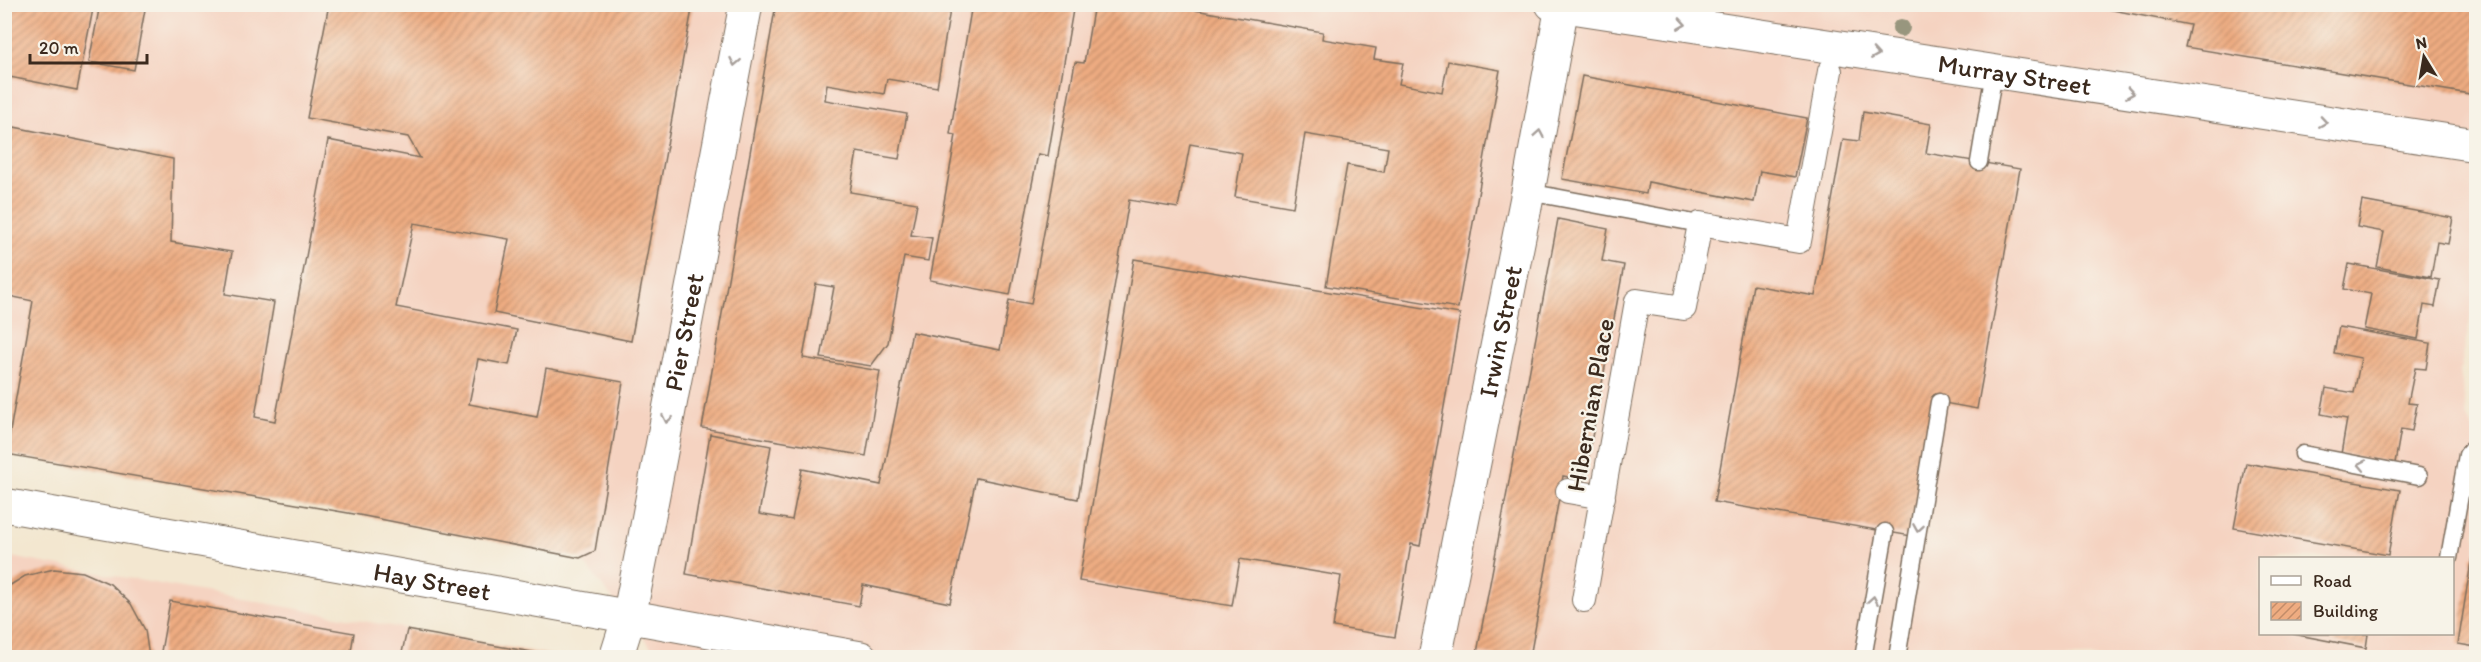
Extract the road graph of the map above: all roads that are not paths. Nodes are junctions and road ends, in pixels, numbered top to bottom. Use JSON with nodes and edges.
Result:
{"nodes":[{"id":1,"x":746,"y":4,"type":"edge"},
{"id":2,"x":1557,"y":5,"type":"edge"},
{"id":3,"x":1830,"y":71,"type":"dead end"},
{"id":4,"x":1994,"y":72,"type":"junction"},
{"id":5,"x":2476,"y":146,"type":"edge"},
{"id":6,"x":1979,"y":162,"type":"dead end"},
{"id":7,"x":1528,"y":192,"type":"junction"},
{"id":8,"x":1700,"y":224,"type":"junction"},
{"id":9,"x":1939,"y":402,"type":"dead end"},
{"id":10,"x":2476,"y":444,"type":"edge"},
{"id":11,"x":2303,"y":454,"type":"dead end"},
{"id":12,"x":2419,"y":476,"type":"dead end"},
{"id":13,"x":1568,"y":491,"type":"dead end"},
{"id":14,"x":1603,"y":497,"type":"junction"},
{"id":15,"x":4,"y":505,"type":"edge"},
{"id":16,"x":1885,"y":532,"type":"dead end"},
{"id":17,"x":2449,"y":557,"type":"edge"},
{"id":18,"x":1584,"y":600,"type":"dead end"},
{"id":19,"x":628,"y":617,"type":"junction"},
{"id":20,"x":616,"y":657,"type":"edge"},
{"id":21,"x":861,"y":657,"type":"edge"},
{"id":22,"x":1435,"y":657,"type":"edge"},
{"id":23,"x":1863,"y":657,"type":"edge"},
{"id":24,"x":1897,"y":657,"type":"edge"}],
"edges":[{"from":1,"to":19,"type":"street","name":"Pier Street","one_way":true},
{"from":2,"to":4,"type":"street","name":"Murray Street","one_way":true},
{"from":7,"to":2,"type":"street","name":"Irwin Street","one_way":true},
{"from":3,"to":8,"type":"street"},
{"from":4,"to":5,"type":"street","name":"Murray Street","one_way":true},
{"from":4,"to":6,"type":"lane"},
{"from":7,"to":8,"type":"lane"},
{"from":7,"to":22,"type":"street","name":"Irwin Street"},
{"from":8,"to":14,"type":"street","name":"Hibernian Place"},
{"from":9,"to":24,"type":"lane","one_way":true},
{"from":10,"to":17,"type":"lane"},
{"from":12,"to":11,"type":"lane","one_way":true},
{"from":13,"to":14,"type":"street"},
{"from":14,"to":18,"type":"street","name":"Hibernian Place"},
{"from":15,"to":19,"type":"street","name":"Hay Street"},
{"from":23,"to":16,"type":"lane","one_way":true},
{"from":19,"to":20,"type":"street","name":"Pier Street"},
{"from":19,"to":21,"type":"street","name":"Hay Street"}]}
